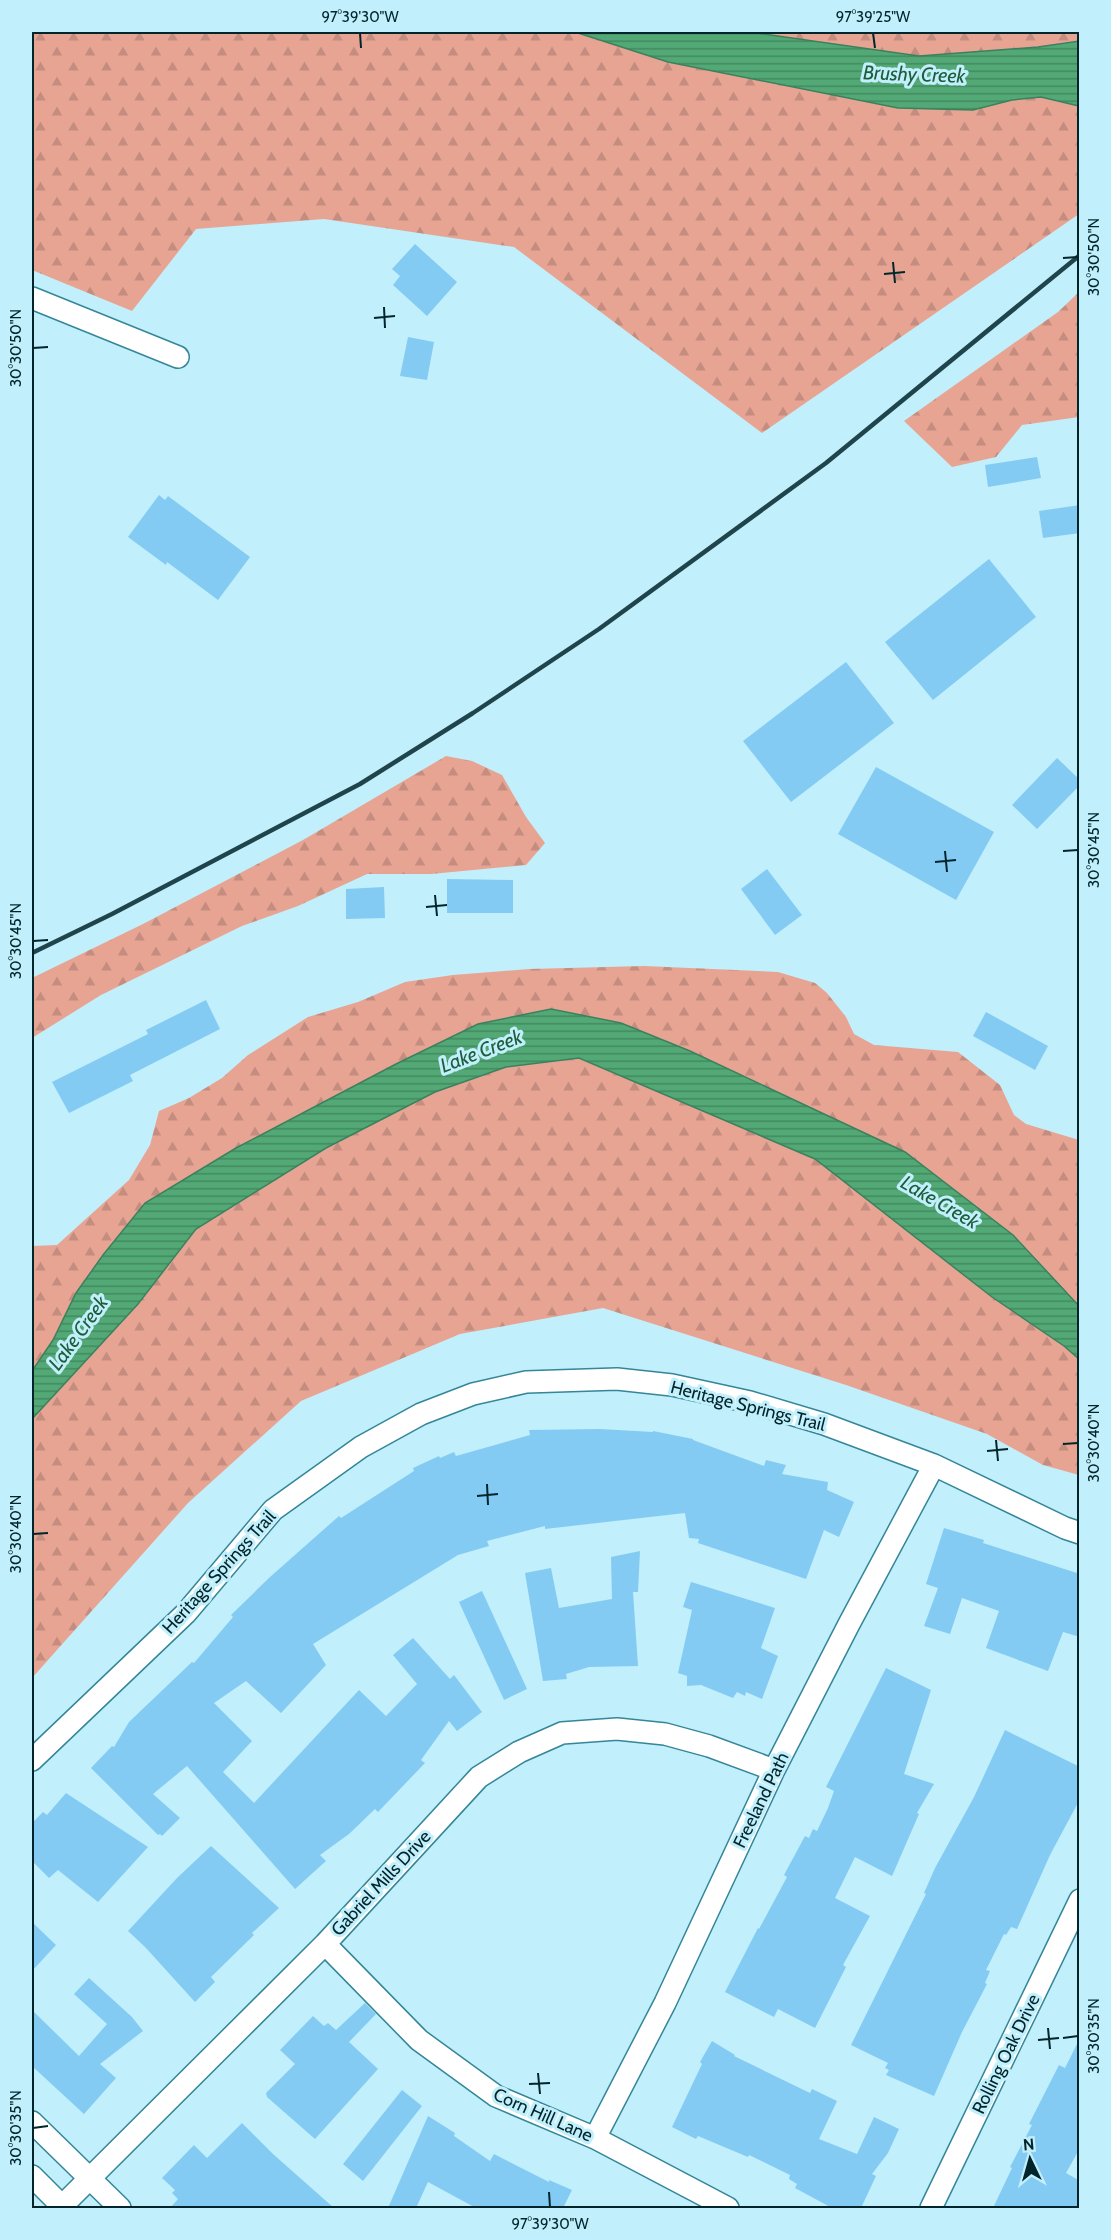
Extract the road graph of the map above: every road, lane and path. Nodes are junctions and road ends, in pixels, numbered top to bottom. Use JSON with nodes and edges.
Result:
{"nodes":[{"id":1,"x":32,"y":298,"type":"edge"},
{"id":2,"x":178,"y":357,"type":"dead end"},
{"id":3,"x":934,"y":1465,"type":"junction"},
{"id":4,"x":1080,"y":1533,"type":"edge"},
{"id":5,"x":32,"y":1760,"type":"edge"},
{"id":6,"x":774,"y":1770,"type":"junction"},
{"id":7,"x":1080,"y":1900,"type":"edge"},
{"id":8,"x":325,"y":1944,"type":"junction"},
{"id":9,"x":32,"y":2122,"type":"edge"},
{"id":10,"x":595,"y":2138,"type":"junction"},
{"id":11,"x":32,"y":2176,"type":"edge"},
{"id":12,"x":89,"y":2179,"type":"junction"},
{"id":13,"x":62,"y":2208,"type":"edge"},
{"id":14,"x":120,"y":2208,"type":"edge"},
{"id":15,"x":728,"y":2208,"type":"edge"},
{"id":16,"x":931,"y":2208,"type":"edge"}],
"edges":[{"from":1,"to":2,"type":"street"},
{"from":3,"to":4,"type":"street","name":"Heritage Springs Trail"},
{"from":3,"to":5,"type":"street","name":"Heritage Springs Trail"},
{"from":3,"to":6,"type":"street","name":"Freeland Path"},
{"from":6,"to":8,"type":"street","name":"Gabriel Mills Drive"},
{"from":6,"to":10,"type":"street","name":"Freeland Path"},
{"from":7,"to":16,"type":"street","name":"Rolling Oak Drive"},
{"from":8,"to":10,"type":"street","name":"Corn Hill Lane"},
{"from":8,"to":12,"type":"street","name":"Gabriel Mills Drive"},
{"from":9,"to":12,"type":"street"},
{"from":10,"to":15,"type":"street","name":"Corn Hill Lane"},
{"from":11,"to":13,"type":"street"},
{"from":12,"to":13,"type":"street","name":"Gabriel Mills Drive"},
{"from":12,"to":14,"type":"street"}]}
